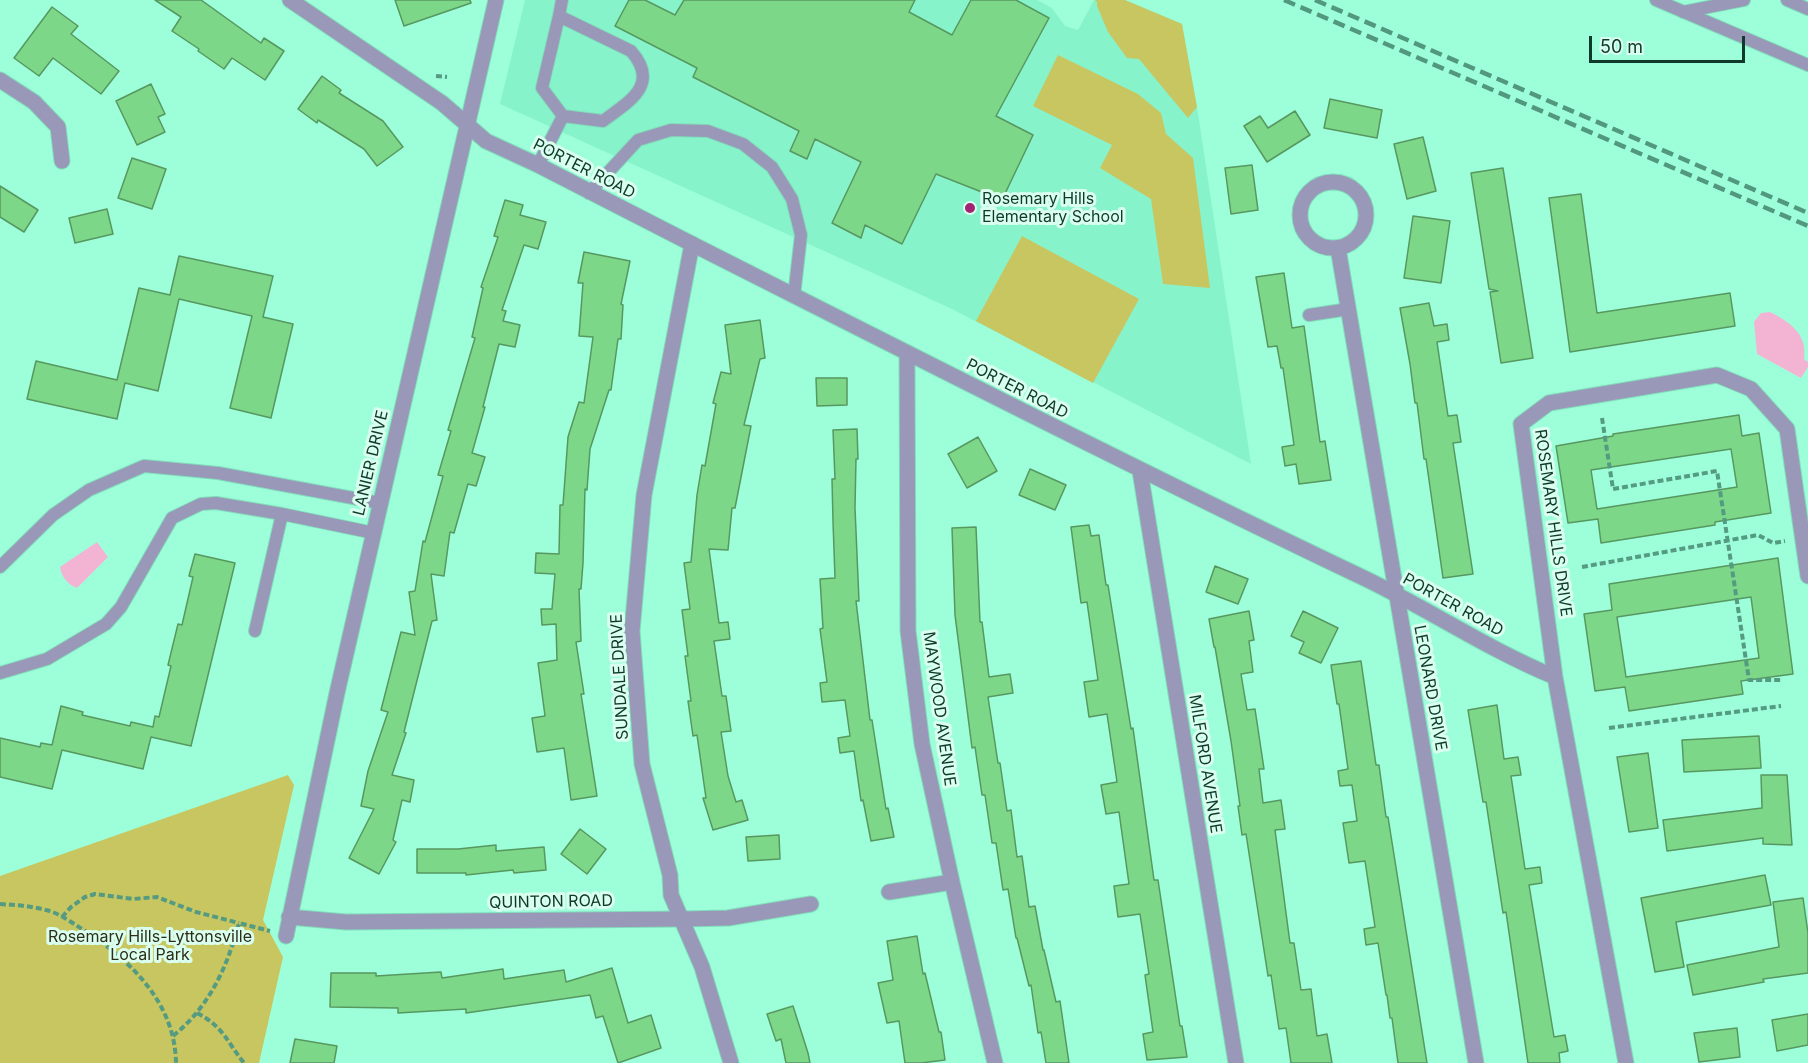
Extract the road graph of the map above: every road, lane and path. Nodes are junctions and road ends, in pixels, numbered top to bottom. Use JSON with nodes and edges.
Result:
{"nodes":[{"id":1,"x":290,"y":0,"type":"edge"},
{"id":2,"x":496,"y":0,"type":"edge"},
{"id":3,"x":562,"y":0,"type":"edge"},
{"id":4,"x":1656,"y":0,"type":"edge"},
{"id":5,"x":1744,"y":0,"type":"edge"},
{"id":6,"x":1787,"y":0,"type":"edge"},
{"id":7,"x":1808,"y":9,"type":"edge"},
{"id":8,"x":1683,"y":12,"type":"junction"},
{"id":9,"x":559,"y":16,"type":"junction"},
{"id":10,"x":1808,"y":66,"type":"edge"},
{"id":11,"x":0,"y":80,"type":"edge"},
{"id":12,"x":563,"y":116,"type":"junction"},
{"id":13,"x":467,"y":125,"type":"junction"},
{"id":14,"x":62,"y":161,"type":"dead end"},
{"id":15,"x":538,"y":165,"type":"junction"},
{"id":16,"x":589,"y":193,"type":"junction"},
{"id":17,"x":692,"y":244,"type":"junction"},
{"id":18,"x":1338,"y":248,"type":"junction"},
{"id":19,"x":794,"y":296,"type":"junction"},
{"id":20,"x":1349,"y":309,"type":"junction"},
{"id":21,"x":1309,"y":315,"type":"dead end"},
{"id":22,"x":907,"y":353,"type":"junction"},
{"id":23,"x":1602,"y":418,"type":"dead end"},
{"id":24,"x":1140,"y":471,"type":"junction"},
{"id":25,"x":1802,"y":497,"type":"edge"},
{"id":26,"x":380,"y":503,"type":"junction"},
{"id":27,"x":282,"y":514,"type":"junction"},
{"id":28,"x":374,"y":533,"type":"junction"},
{"id":29,"x":1728,"y":541,"type":"junction"},
{"id":30,"x":1785,"y":541,"type":"dead end"},
{"id":31,"x":0,"y":567,"type":"edge"},
{"id":32,"x":1582,"y":567,"type":"dead end"},
{"id":33,"x":1808,"y":570,"type":"edge"},
{"id":34,"x":1396,"y":594,"type":"junction"},
{"id":35,"x":255,"y":631,"type":"dead end"},
{"id":36,"x":0,"y":673,"type":"edge"},
{"id":37,"x":1555,"y":677,"type":"junction"},
{"id":38,"x":1781,"y":681,"type":"dead end"},
{"id":39,"x":1781,"y":706,"type":"dead end"},
{"id":40,"x":1609,"y":729,"type":"dead end"},
{"id":41,"x":952,"y":882,"type":"junction"},
{"id":42,"x":890,"y":892,"type":"dead end"},
{"id":43,"x":0,"y":904,"type":"edge"},
{"id":44,"x":811,"y":904,"type":"dead end"},
{"id":45,"x":62,"y":917,"type":"junction"},
{"id":46,"x":289,"y":917,"type":"junction"},
{"id":47,"x":681,"y":919,"type":"junction"},
{"id":48,"x":239,"y":923,"type":"junction"},
{"id":49,"x":286,"y":936,"type":"joint"},
{"id":50,"x":197,"y":1013,"type":"junction"},
{"id":51,"x":173,"y":1036,"type":"junction"},
{"id":52,"x":176,"y":1063,"type":"edge"},
{"id":53,"x":244,"y":1063,"type":"edge"},
{"id":54,"x":731,"y":1063,"type":"edge"},
{"id":55,"x":995,"y":1063,"type":"edge"},
{"id":56,"x":1236,"y":1063,"type":"edge"},
{"id":57,"x":1476,"y":1063,"type":"edge"},
{"id":58,"x":1626,"y":1063,"type":"edge"}],
"edges":[{"from":1,"to":13,"type":"street","name":"PORTER ROAD"},
{"from":2,"to":13,"type":"street","name":"LANIER DRIVE"},
{"from":3,"to":9,"type":"lane"},
{"from":4,"to":8,"type":"lane"},
{"from":5,"to":8,"type":"lane"},
{"from":6,"to":7,"type":"lane"},
{"from":8,"to":10,"type":"lane"},
{"from":9,"to":12,"type":"lane"},
{"from":9,"to":12,"type":"lane"},
{"from":11,"to":14,"type":"street"},
{"from":12,"to":15,"type":"lane"},
{"from":13,"to":15,"type":"street","name":"PORTER ROAD"},
{"from":13,"to":26,"type":"street","name":"LANIER DRIVE"},
{"from":15,"to":16,"type":"street","name":"PORTER ROAD"},
{"from":16,"to":17,"type":"street","name":"PORTER ROAD"},
{"from":16,"to":19,"type":"lane"},
{"from":17,"to":19,"type":"street","name":"PORTER ROAD"},
{"from":17,"to":47,"type":"street","name":"SUNDALE DRIVE"},
{"from":18,"to":18,"type":"street"},
{"from":18,"to":20,"type":"street","name":"LEONARD DRIVE"},
{"from":19,"to":22,"type":"street","name":"PORTER ROAD"},
{"from":20,"to":21,"type":"lane"},
{"from":20,"to":34,"type":"street","name":"LEONARD DRIVE"},
{"from":22,"to":24,"type":"street","name":"PORTER ROAD"},
{"from":22,"to":41,"type":"street","name":"MAYWOOD AVENUE"},
{"from":23,"to":29,"type":"path"},
{"from":24,"to":34,"type":"street","name":"PORTER ROAD"},
{"from":24,"to":56,"type":"street","name":"MILFORD AVENUE"},
{"from":25,"to":33,"type":"street","name":"ROSEMARY HILLS DRIVE"},
{"from":25,"to":37,"type":"street","name":"ROSEMARY HILLS DRIVE"},
{"from":26,"to":28,"type":"street","name":"LANIER DRIVE"},
{"from":26,"to":31,"type":"lane"},
{"from":27,"to":28,"type":"lane"},
{"from":27,"to":35,"type":"lane"},
{"from":27,"to":36,"type":"lane"},
{"from":28,"to":46,"type":"street","name":"LANIER DRIVE"},
{"from":29,"to":30,"type":"path"},
{"from":29,"to":32,"type":"path"},
{"from":29,"to":38,"type":"path"},
{"from":34,"to":37,"type":"street","name":"PORTER ROAD"},
{"from":34,"to":57,"type":"street","name":"LEONARD DRIVE"},
{"from":37,"to":58,"type":"street","name":"ROSEMARY HILLS DRIVE"},
{"from":39,"to":40,"type":"path"},
{"from":41,"to":42,"type":"street"},
{"from":41,"to":55,"type":"street","name":"MAYWOOD AVENUE"},
{"from":43,"to":45,"type":"path"},
{"from":44,"to":47,"type":"street","name":"QUINTON ROAD"},
{"from":45,"to":48,"type":"path"},
{"from":45,"to":51,"type":"path"},
{"from":46,"to":47,"type":"street","name":"QUINTON ROAD"},
{"from":46,"to":49,"type":"street","name":"LANIER DRIVE"},
{"from":47,"to":54,"type":"street","name":"SUNDALE DRIVE"},
{"from":48,"to":49,"type":"path"},
{"from":48,"to":50,"type":"path"},
{"from":50,"to":51,"type":"path"},
{"from":50,"to":53,"type":"path"},
{"from":51,"to":52,"type":"path"}]}
